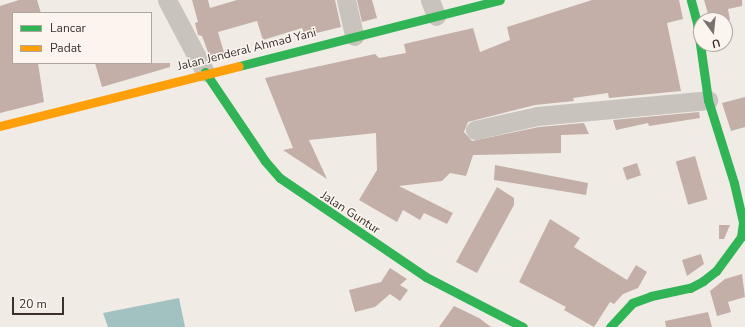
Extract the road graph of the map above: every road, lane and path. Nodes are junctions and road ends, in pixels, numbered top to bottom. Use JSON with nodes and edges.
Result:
{"nodes":[{"id":1,"x":167,"y":0,"type":"edge"},
{"id":2,"x":346,"y":0,"type":"edge"},
{"id":3,"x":500,"y":0,"type":"edge"},
{"id":4,"x":690,"y":0,"type":"edge"},
{"id":5,"x":433,"y":8,"type":"edge"},
{"id":6,"x":354,"y":36,"type":"junction"},
{"id":7,"x":205,"y":72,"type":"junction"},
{"id":8,"x":708,"y":100,"type":"junction"},
{"id":9,"x":0,"y":126,"type":"edge"},
{"id":10,"x":475,"y":130,"type":"dead end"},
{"id":11,"x":523,"y":327,"type":"edge"},
{"id":12,"x":610,"y":327,"type":"edge"}],
"edges":[{"from":1,"to":7,"type":"street"},
{"from":2,"to":6,"type":"street"},
{"from":3,"to":5,"type":"street","name":"Jalan Jenderal Ahmad Yani"},
{"from":4,"to":8,"type":"street"},
{"from":5,"to":6,"type":"street","name":"Jalan Jenderal Ahmad Yani"},
{"from":6,"to":7,"type":"street","name":"Jalan Jenderal Ahmad Yani"},
{"from":7,"to":9,"type":"street","name":"Jalan Jenderal Ahmad Yani"},
{"from":7,"to":11,"type":"street","name":"Jalan Guntur"},
{"from":8,"to":10,"type":"street"},
{"from":8,"to":12,"type":"street"}]}
